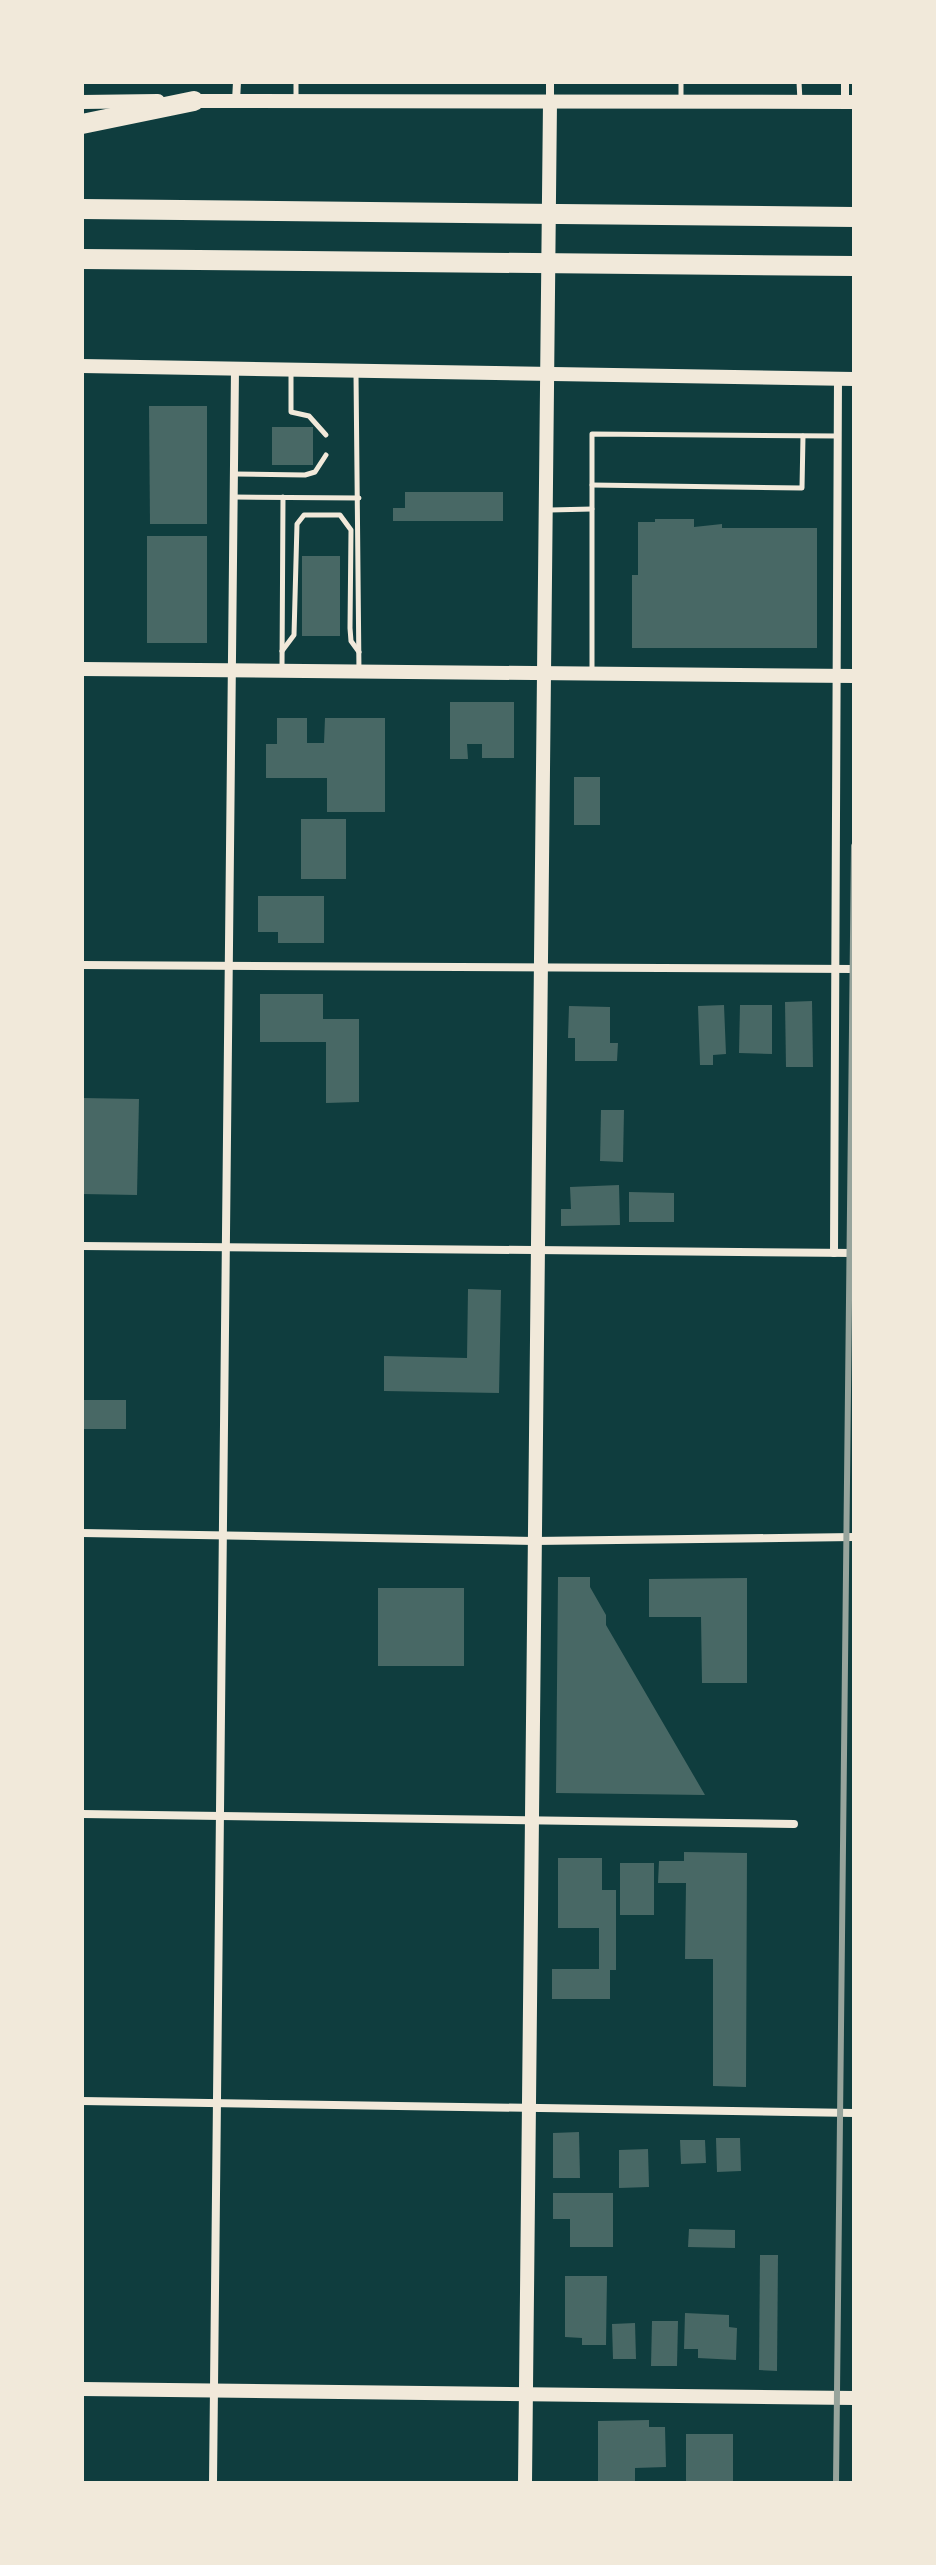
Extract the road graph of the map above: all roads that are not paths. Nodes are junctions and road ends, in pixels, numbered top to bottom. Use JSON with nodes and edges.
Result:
{"nodes":[{"id":1,"x":237,"y":82,"type":"edge"},
{"id":2,"x":296,"y":82,"type":"edge"},
{"id":3,"x":550,"y":82,"type":"edge"},
{"id":4,"x":681,"y":82,"type":"edge"},
{"id":5,"x":799,"y":82,"type":"edge"},
{"id":6,"x":845,"y":82,"type":"edge"},
{"id":7,"x":194,"y":101,"type":"junction"},
{"id":8,"x":236,"y":101,"type":"junction"},
{"id":9,"x":296,"y":101,"type":"junction"},
{"id":10,"x":82,"y":102,"type":"edge"},
{"id":11,"x":550,"y":102,"type":"junction"},
{"id":12,"x":681,"y":102,"type":"junction"},
{"id":13,"x":800,"y":102,"type":"junction"},
{"id":14,"x":850,"y":102,"type":"edge"},
{"id":15,"x":82,"y":124,"type":"edge"},
{"id":16,"x":82,"y":209,"type":"edge"},
{"id":17,"x":854,"y":217,"type":"edge"},
{"id":18,"x":82,"y":259,"type":"edge"},
{"id":19,"x":854,"y":266,"type":"edge"},
{"id":20,"x":82,"y":366,"type":"edge"},
{"id":21,"x":235,"y":369,"type":"junction"},
{"id":22,"x":291,"y":369,"type":"junction"},
{"id":23,"x":355,"y":371,"type":"junction"},
{"id":24,"x":547,"y":374,"type":"junction"},
{"id":25,"x":838,"y":378,"type":"junction"},
{"id":26,"x":854,"y":379,"type":"edge"},
{"id":27,"x":326,"y":435,"type":"dead end"},
{"id":28,"x":803,"y":435,"type":"junction"},
{"id":29,"x":838,"y":436,"type":"junction"},
{"id":30,"x":326,"y":455,"type":"dead end"},
{"id":31,"x":234,"y":474,"type":"junction"},
{"id":32,"x":592,"y":485,"type":"junction"},
{"id":33,"x":233,"y":497,"type":"junction"},
{"id":34,"x":283,"y":497,"type":"junction"},
{"id":35,"x":359,"y":498,"type":"junction"},
{"id":36,"x":592,"y":509,"type":"junction"},
{"id":37,"x":545,"y":510,"type":"junction"},
{"id":38,"x":282,"y":651,"type":"junction"},
{"id":39,"x":359,"y":652,"type":"junction"},
{"id":40,"x":82,"y":669,"type":"edge"},
{"id":41,"x":231,"y":671,"type":"junction"},
{"id":42,"x":282,"y":671,"type":"junction"},
{"id":43,"x":359,"y":673,"type":"junction"},
{"id":44,"x":542,"y":674,"type":"junction"},
{"id":45,"x":592,"y":675,"type":"junction"},
{"id":46,"x":836,"y":676,"type":"junction"},
{"id":47,"x":854,"y":676,"type":"edge"},
{"id":48,"x":82,"y":965,"type":"edge"},
{"id":49,"x":228,"y":966,"type":"junction"},
{"id":50,"x":835,"y":969,"type":"junction"},
{"id":51,"x":854,"y":969,"type":"edge"},
{"id":52,"x":539,"y":970,"type":"junction"},
{"id":53,"x":82,"y":1246,"type":"edge"},
{"id":54,"x":225,"y":1248,"type":"junction"},
{"id":55,"x":537,"y":1251,"type":"junction"},
{"id":56,"x":834,"y":1253,"type":"junction"},
{"id":57,"x":854,"y":1253,"type":"edge"},
{"id":58,"x":82,"y":1533,"type":"edge"},
{"id":59,"x":223,"y":1535,"type":"junction"},
{"id":60,"x":854,"y":1537,"type":"edge"},
{"id":61,"x":534,"y":1541,"type":"junction"},
{"id":62,"x":82,"y":1814,"type":"edge"},
{"id":63,"x":220,"y":1815,"type":"junction"},
{"id":64,"x":532,"y":1818,"type":"junction"},
{"id":65,"x":794,"y":1824,"type":"dead end"},
{"id":66,"x":82,"y":2101,"type":"edge"},
{"id":67,"x":217,"y":2103,"type":"junction"},
{"id":68,"x":529,"y":2108,"type":"junction"},
{"id":69,"x":854,"y":2113,"type":"edge"},
{"id":70,"x":82,"y":2389,"type":"edge"},
{"id":71,"x":214,"y":2390,"type":"junction"},
{"id":72,"x":526,"y":2392,"type":"junction"},
{"id":73,"x":854,"y":2398,"type":"edge"},
{"id":74,"x":213,"y":2483,"type":"edge"},
{"id":75,"x":525,"y":2483,"type":"edge"}],
"edges":[{"from":1,"to":8,"type":"street"},
{"from":2,"to":9,"type":"lane"},
{"from":3,"to":11,"type":"street"},
{"from":4,"to":12,"type":"lane"},
{"from":5,"to":13,"type":"lane"},
{"from":6,"to":14,"type":"street"},
{"from":7,"to":8,"type":"main road"},
{"from":7,"to":10,"type":"main road"},
{"from":7,"to":15,"type":"highway"},
{"from":8,"to":9,"type":"main road"},
{"from":9,"to":11,"type":"main road"},
{"from":11,"to":12,"type":"main road"},
{"from":11,"to":24,"type":"main road"},
{"from":12,"to":13,"type":"main road"},
{"from":13,"to":14,"type":"main road"},
{"from":16,"to":17,"type":"highway"},
{"from":18,"to":19,"type":"highway"},
{"from":20,"to":21,"type":"main road"},
{"from":21,"to":22,"type":"main road"},
{"from":21,"to":31,"type":"street"},
{"from":22,"to":23,"type":"main road"},
{"from":22,"to":27,"type":"lane"},
{"from":23,"to":24,"type":"main road"},
{"from":23,"to":35,"type":"lane"},
{"from":24,"to":25,"type":"main road"},
{"from":24,"to":37,"type":"main road"},
{"from":25,"to":26,"type":"main road"},
{"from":25,"to":29,"type":"street"},
{"from":28,"to":29,"type":"lane"},
{"from":28,"to":32,"type":"lane"},
{"from":28,"to":32,"type":"lane"},
{"from":29,"to":46,"type":"street"},
{"from":30,"to":31,"type":"lane"},
{"from":31,"to":33,"type":"street"},
{"from":32,"to":36,"type":"lane"},
{"from":33,"to":34,"type":"lane"},
{"from":33,"to":41,"type":"street"},
{"from":34,"to":35,"type":"lane"},
{"from":34,"to":38,"type":"lane"},
{"from":35,"to":39,"type":"lane"},
{"from":36,"to":37,"type":"lane"},
{"from":36,"to":45,"type":"lane"},
{"from":37,"to":44,"type":"main road"},
{"from":38,"to":39,"type":"lane"},
{"from":38,"to":42,"type":"lane"},
{"from":39,"to":43,"type":"lane"},
{"from":40,"to":41,"type":"main road"},
{"from":41,"to":42,"type":"main road"},
{"from":41,"to":49,"type":"street"},
{"from":42,"to":43,"type":"main road"},
{"from":43,"to":44,"type":"main road"},
{"from":44,"to":45,"type":"main road"},
{"from":44,"to":52,"type":"main road"},
{"from":45,"to":46,"type":"main road"},
{"from":46,"to":47,"type":"main road"},
{"from":46,"to":50,"type":"street"},
{"from":48,"to":49,"type":"street"},
{"from":49,"to":52,"type":"street"},
{"from":49,"to":54,"type":"street"},
{"from":50,"to":51,"type":"street"},
{"from":50,"to":52,"type":"street"},
{"from":50,"to":56,"type":"street"},
{"from":52,"to":55,"type":"main road"},
{"from":53,"to":54,"type":"street"},
{"from":54,"to":55,"type":"street"},
{"from":54,"to":59,"type":"street"},
{"from":55,"to":56,"type":"street"},
{"from":55,"to":61,"type":"main road"},
{"from":56,"to":57,"type":"street"},
{"from":58,"to":59,"type":"street"},
{"from":59,"to":61,"type":"street"},
{"from":59,"to":63,"type":"street"},
{"from":60,"to":61,"type":"street"},
{"from":61,"to":64,"type":"main road"},
{"from":62,"to":63,"type":"street"},
{"from":63,"to":64,"type":"street"},
{"from":63,"to":67,"type":"street"},
{"from":64,"to":65,"type":"street"},
{"from":64,"to":68,"type":"main road"},
{"from":66,"to":67,"type":"street"},
{"from":67,"to":68,"type":"street"},
{"from":67,"to":71,"type":"street"},
{"from":68,"to":69,"type":"street"},
{"from":68,"to":72,"type":"main road"},
{"from":70,"to":71,"type":"main road"},
{"from":71,"to":72,"type":"main road"},
{"from":71,"to":74,"type":"street"},
{"from":72,"to":73,"type":"main road"},
{"from":72,"to":75,"type":"main road"}]}
